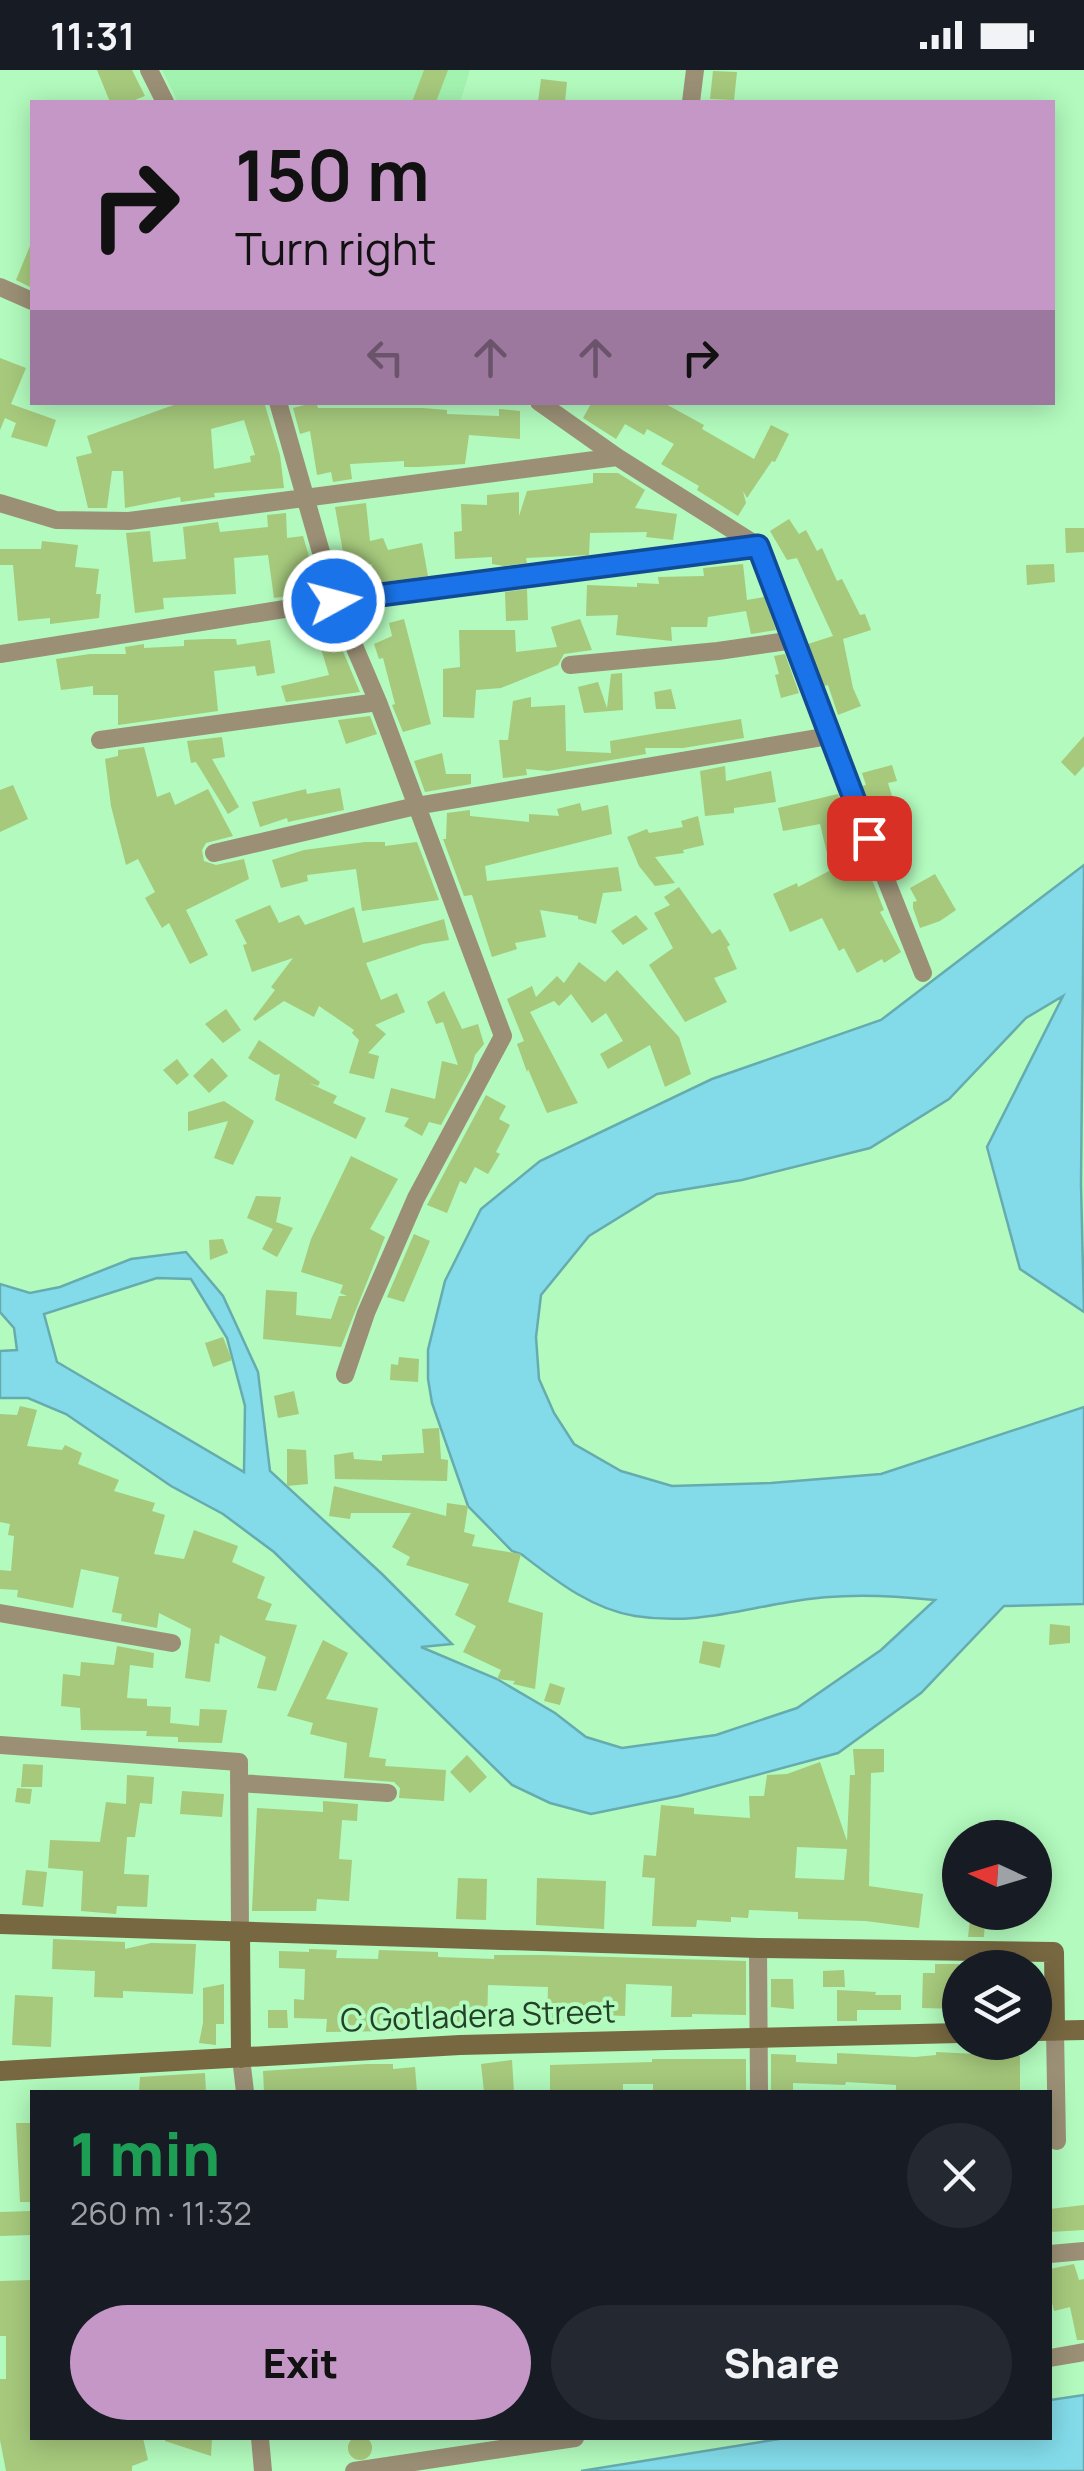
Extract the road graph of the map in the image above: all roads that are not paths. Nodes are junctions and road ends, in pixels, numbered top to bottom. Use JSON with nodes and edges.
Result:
{"nodes":[{"id":1,"x":149,"y":70,"type":"edge"},
{"id":2,"x":696,"y":70,"type":"edge"},
{"id":3,"x":164,"y":100,"type":"edge"},
{"id":4,"x":691,"y":100,"type":"edge"},
{"id":5,"x":0,"y":287,"type":"edge"},
{"id":6,"x":30,"y":300,"type":"edge"},
{"id":7,"x":279,"y":405,"type":"edge"},
{"id":8,"x":543,"y":405,"type":"edge"},
{"id":9,"x":616,"y":457,"type":"junction"},
{"id":10,"x":305,"y":497,"type":"junction"},
{"id":11,"x":0,"y":503,"type":"edge"},
{"id":12,"x":758,"y":546,"type":"junction"},
{"id":13,"x":334,"y":601,"type":"junction"},
{"id":14,"x":794,"y":640,"type":"junction"},
{"id":15,"x":0,"y":654,"type":"edge"},
{"id":16,"x":570,"y":664,"type":"dead end"},
{"id":17,"x":378,"y":702,"type":"junction"},
{"id":18,"x":829,"y":736,"type":"junction"},
{"id":19,"x":100,"y":740,"type":"dead end"},
{"id":20,"x":416,"y":806,"type":"junction"},
{"id":21,"x":214,"y":853,"type":"dead end"},
{"id":22,"x":923,"y":974,"type":"dead end"},
{"id":23,"x":345,"y":1375,"type":"dead end"},
{"id":24,"x":0,"y":1614,"type":"edge"},
{"id":25,"x":172,"y":1643,"type":"dead end"},
{"id":26,"x":0,"y":1745,"type":"edge"},
{"id":27,"x":239,"y":1783,"type":"junction"},
{"id":28,"x":388,"y":1793,"type":"dead end"},
{"id":29,"x":0,"y":1924,"type":"edge"},
{"id":30,"x":240,"y":1932,"type":"junction"},
{"id":31,"x":758,"y":1948,"type":"junction"},
{"id":32,"x":942,"y":1950,"type":"edge"},
{"id":33,"x":1084,"y":2030,"type":"edge"},
{"id":34,"x":1052,"y":2031,"type":"edge"},
{"id":35,"x":942,"y":2034,"type":"edge"},
{"id":36,"x":758,"y":2039,"type":"junction"},
{"id":37,"x":241,"y":2058,"type":"junction"},
{"id":38,"x":1048,"y":2060,"type":"edge"},
{"id":39,"x":0,"y":2072,"type":"edge"},
{"id":40,"x":245,"y":2090,"type":"edge"},
{"id":41,"x":758,"y":2090,"type":"edge"},
{"id":42,"x":1051,"y":2090,"type":"edge"},
{"id":43,"x":1052,"y":2095,"type":"edge"},
{"id":44,"x":1057,"y":2141,"type":"dead end"},
{"id":45,"x":1084,"y":2251,"type":"edge"},
{"id":46,"x":1052,"y":2254,"type":"edge"},
{"id":47,"x":1084,"y":2352,"type":"edge"},
{"id":48,"x":1052,"y":2358,"type":"edge"},
{"id":49,"x":260,"y":2440,"type":"edge"},
{"id":50,"x":562,"y":2440,"type":"edge"},
{"id":51,"x":262,"y":2471,"type":"edge"},
{"id":52,"x":354,"y":2471,"type":"edge"}],
"edges":[{"from":1,"to":3,"type":"street"},
{"from":2,"to":4,"type":"street"},
{"from":5,"to":6,"type":"street"},
{"from":7,"to":10,"type":"street"},
{"from":8,"to":9,"type":"street"},
{"from":9,"to":10,"type":"street"},
{"from":9,"to":12,"type":"street"},
{"from":10,"to":11,"type":"street"},
{"from":10,"to":13,"type":"street"},
{"from":12,"to":13,"type":"street"},
{"from":12,"to":14,"type":"street"},
{"from":13,"to":15,"type":"street"},
{"from":13,"to":17,"type":"street"},
{"from":14,"to":16,"type":"street"},
{"from":14,"to":18,"type":"street"},
{"from":17,"to":19,"type":"street"},
{"from":17,"to":20,"type":"street"},
{"from":18,"to":20,"type":"street"},
{"from":18,"to":22,"type":"street"},
{"from":20,"to":21,"type":"street"},
{"from":20,"to":23,"type":"street"},
{"from":24,"to":25,"type":"street"},
{"from":26,"to":27,"type":"street"},
{"from":27,"to":28,"type":"street"},
{"from":27,"to":30,"type":"street"},
{"from":29,"to":30,"type":"street"},
{"from":30,"to":31,"type":"street"},
{"from":30,"to":37,"type":"street"},
{"from":31,"to":32,"type":"street"},
{"from":31,"to":36,"type":"street"},
{"from":33,"to":34,"type":"street"},
{"from":35,"to":36,"type":"street","name":"C Gotladera Street"},
{"from":36,"to":37,"type":"street","name":"C Gotladera Street"},
{"from":36,"to":41,"type":"street"},
{"from":37,"to":39,"type":"street","name":"C Gotladera Street"},
{"from":37,"to":40,"type":"street"},
{"from":38,"to":42,"type":"street"},
{"from":43,"to":44,"type":"street"},
{"from":45,"to":46,"type":"street"},
{"from":47,"to":48,"type":"street"},
{"from":49,"to":51,"type":"street"},
{"from":50,"to":52,"type":"street"}]}
